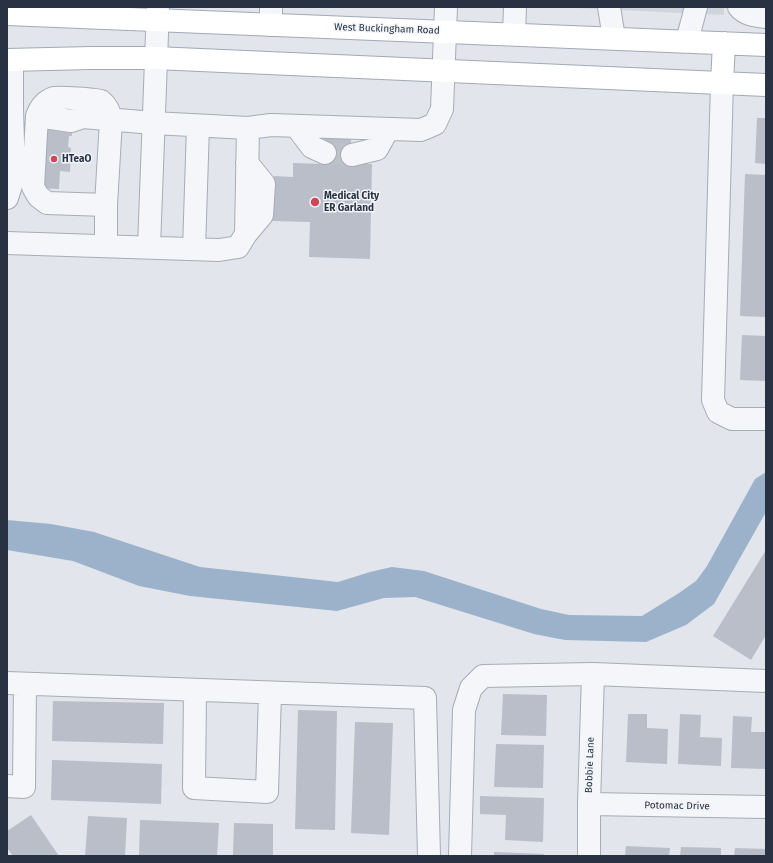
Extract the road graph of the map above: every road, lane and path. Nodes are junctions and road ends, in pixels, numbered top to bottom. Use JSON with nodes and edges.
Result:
{"nodes":[{"id":1,"x":446,"y":7,"type":"edge"},
{"id":2,"x":515,"y":7,"type":"edge"},
{"id":3,"x":609,"y":7,"type":"edge"},
{"id":4,"x":696,"y":7,"type":"edge"},
{"id":5,"x":739,"y":7,"type":"edge"},
{"id":6,"x":7,"y":14,"type":"edge"},
{"id":7,"x":157,"y":14,"type":"edge"},
{"id":8,"x":271,"y":16,"type":"edge"},
{"id":9,"x":766,"y":17,"type":"edge"},
{"id":10,"x":445,"y":32,"type":"junction"},
{"id":11,"x":514,"y":34,"type":"junction"},
{"id":12,"x":614,"y":38,"type":"junction"},
{"id":13,"x":687,"y":41,"type":"junction"},
{"id":14,"x":724,"y":43,"type":"junction"},
{"id":15,"x":766,"y":45,"type":"edge"},
{"id":16,"x":155,"y":58,"type":"junction"},
{"id":17,"x":10,"y":60,"type":"edge"},
{"id":18,"x":444,"y":71,"type":"junction"},
{"id":19,"x":722,"y":83,"type":"junction"},
{"id":20,"x":766,"y":85,"type":"edge"},
{"id":21,"x":10,"y":108,"type":"edge"},
{"id":22,"x":111,"y":120,"type":"junction"},
{"id":23,"x":153,"y":123,"type":"junction"},
{"id":24,"x":198,"y":126,"type":"junction"},
{"id":25,"x":296,"y":126,"type":"junction"},
{"id":26,"x":248,"y":128,"type":"junction"},
{"id":27,"x":388,"y":129,"type":"junction"},
{"id":28,"x":325,"y":153,"type":"tunnel mouth"},
{"id":29,"x":352,"y":155,"type":"tunnel mouth"},
{"id":30,"x":7,"y":198,"type":"edge"},
{"id":31,"x":106,"y":205,"type":"junction"},
{"id":32,"x":7,"y":243,"type":"edge"},
{"id":33,"x":106,"y":245,"type":"junction"},
{"id":34,"x":149,"y":247,"type":"junction"},
{"id":35,"x":194,"y":249,"type":"junction"},
{"id":36,"x":766,"y":419,"type":"edge"},
{"id":37,"x":593,"y":674,"type":"junction"},
{"id":38,"x":766,"y":681,"type":"edge"},
{"id":39,"x":16,"y":683,"type":"edge"},
{"id":40,"x":195,"y":690,"type":"junction"},
{"id":41,"x":270,"y":692,"type":"junction"},
{"id":42,"x":7,"y":786,"type":"edge"},
{"id":43,"x":589,"y":804,"type":"junction"},
{"id":44,"x":766,"y":807,"type":"edge"},
{"id":45,"x":429,"y":856,"type":"edge"},
{"id":46,"x":460,"y":856,"type":"edge"},
{"id":47,"x":589,"y":856,"type":"edge"}],
"edges":[{"from":1,"to":10,"type":"street"},
{"from":2,"to":11,"type":"street"},
{"from":3,"to":12,"type":"street"},
{"from":4,"to":13,"type":"street"},
{"from":5,"to":9,"type":"street"},
{"from":6,"to":7,"type":"main road","name":"West Buckingham Road"},
{"from":7,"to":8,"type":"main road","name":"West Buckingham Road"},
{"from":7,"to":16,"type":"street"},
{"from":8,"to":10,"type":"main road","name":"West Buckingham Road"},
{"from":10,"to":11,"type":"main road","name":"West Buckingham Road"},
{"from":10,"to":18,"type":"street"},
{"from":11,"to":12,"type":"main road","name":"West Buckingham Road"},
{"from":12,"to":13,"type":"main road","name":"West Buckingham Road"},
{"from":13,"to":14,"type":"main road","name":"West Buckingham Road"},
{"from":14,"to":15,"type":"main road","name":"West Buckingham Road"},
{"from":14,"to":19,"type":"main road"},
{"from":16,"to":17,"type":"main road"},
{"from":16,"to":18,"type":"main road"},
{"from":16,"to":23,"type":"street"},
{"from":17,"to":21,"type":"street"},
{"from":18,"to":19,"type":"main road"},
{"from":18,"to":27,"type":"street"},
{"from":19,"to":20,"type":"main road"},
{"from":19,"to":36,"type":"street"},
{"from":21,"to":30,"type":"street"},
{"from":22,"to":23,"type":"street"},
{"from":22,"to":31,"type":"street"},
{"from":22,"to":31,"type":"street"},
{"from":23,"to":24,"type":"street"},
{"from":23,"to":34,"type":"street"},
{"from":24,"to":26,"type":"street"},
{"from":24,"to":35,"type":"street"},
{"from":25,"to":26,"type":"street"},
{"from":25,"to":27,"type":"street"},
{"from":25,"to":28,"type":"street"},
{"from":26,"to":35,"type":"street"},
{"from":27,"to":29,"type":"street"},
{"from":31,"to":33,"type":"street"},
{"from":32,"to":33,"type":"street"},
{"from":33,"to":34,"type":"street"},
{"from":34,"to":35,"type":"street"},
{"from":37,"to":38,"type":"street"},
{"from":37,"to":43,"type":"street","name":"Bobbie Lane"},
{"from":37,"to":46,"type":"street"},
{"from":39,"to":40,"type":"street"},
{"from":39,"to":42,"type":"street"},
{"from":40,"to":41,"type":"street"},
{"from":40,"to":41,"type":"street"},
{"from":41,"to":45,"type":"street"},
{"from":43,"to":44,"type":"street","name":"Potomac Drive"},
{"from":43,"to":47,"type":"street","name":"Bobbie Lane"}]}
